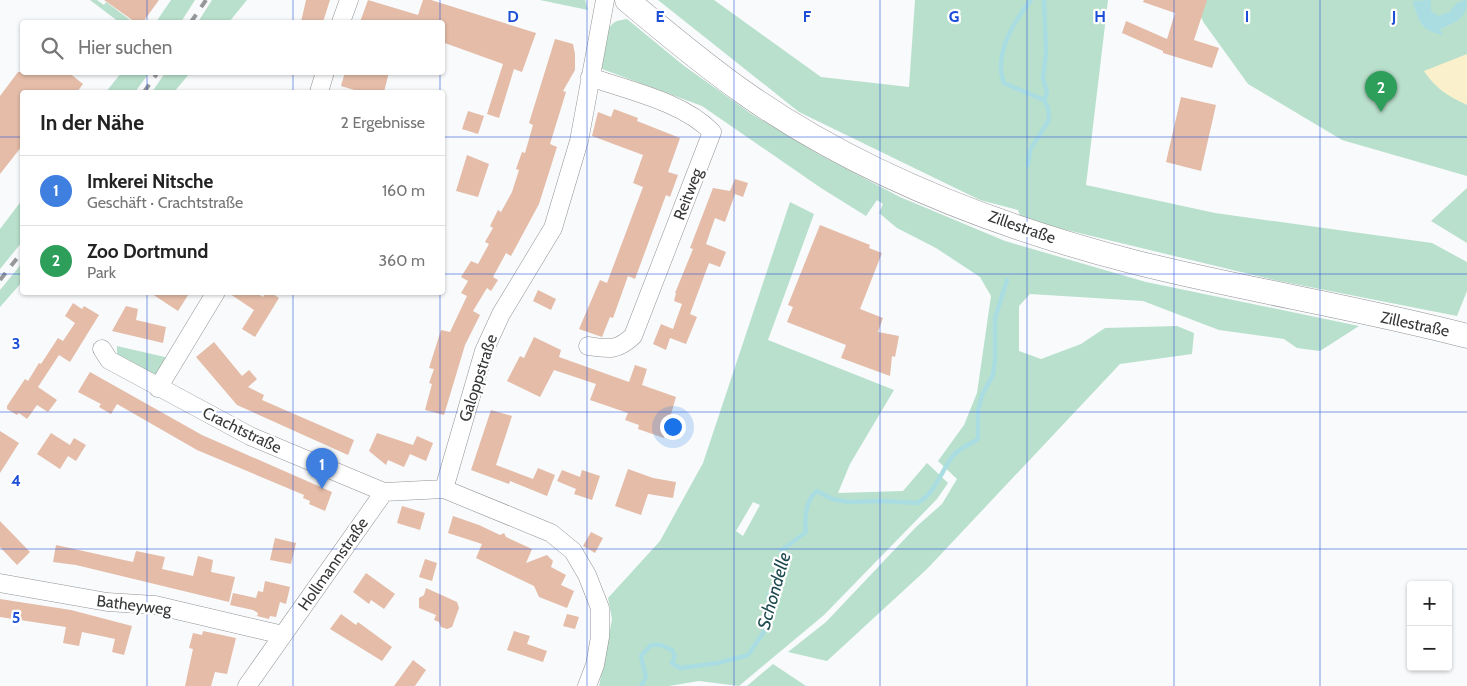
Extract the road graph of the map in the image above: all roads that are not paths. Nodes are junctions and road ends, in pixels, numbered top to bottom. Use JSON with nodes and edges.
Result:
{"nodes":[{"id":1,"x":349,"y":0,"type":"edge"},
{"id":2,"x":605,"y":0,"type":"edge"},
{"id":3,"x":627,"y":0,"type":"edge"},
{"id":4,"x":342,"y":20,"type":"edge"},
{"id":5,"x":325,"y":75,"type":"edge"},
{"id":6,"x":590,"y":76,"type":"junction"},
{"id":7,"x":320,"y":90,"type":"edge"},
{"id":8,"x":214,"y":295,"type":"edge"},
{"id":9,"x":1467,"y":336,"type":"edge"},
{"id":10,"x":588,"y":346,"type":"dead end"},
{"id":11,"x":102,"y":348,"type":"dead end"},
{"id":12,"x":158,"y":388,"type":"junction"},
{"id":13,"x":444,"y":489,"type":"junction"},
{"id":14,"x":384,"y":492,"type":"junction"},
{"id":15,"x":0,"y":572,"type":"edge"},
{"id":16,"x":6,"y":584,"type":"edge"},
{"id":17,"x":283,"y":635,"type":"junction"},
{"id":18,"x":247,"y":686,"type":"edge"},
{"id":19,"x":587,"y":686,"type":"edge"}],
"edges":[{"from":1,"to":4,"type":"street"},
{"from":2,"to":6,"type":"street","name":"Galoppstraße"},
{"from":3,"to":9,"type":"main road","name":"Zillestraße"},
{"from":5,"to":7,"type":"street"},
{"from":6,"to":10,"type":"street","name":"Reitweg"},
{"from":6,"to":13,"type":"street","name":"Galoppstraße"},
{"from":8,"to":12,"type":"street"},
{"from":11,"to":12,"type":"street","name":"Crachtstraße"},
{"from":12,"to":14,"type":"street","name":"Crachtstraße"},
{"from":13,"to":14,"type":"street"},
{"from":13,"to":19,"type":"street"},
{"from":14,"to":17,"type":"street","name":"Hollmannstraße"},
{"from":15,"to":16,"type":"street","name":"Batheyweg"},
{"from":16,"to":17,"type":"street","name":"Batheyweg"},
{"from":17,"to":18,"type":"street","name":"Hollmannstraße"}]}
